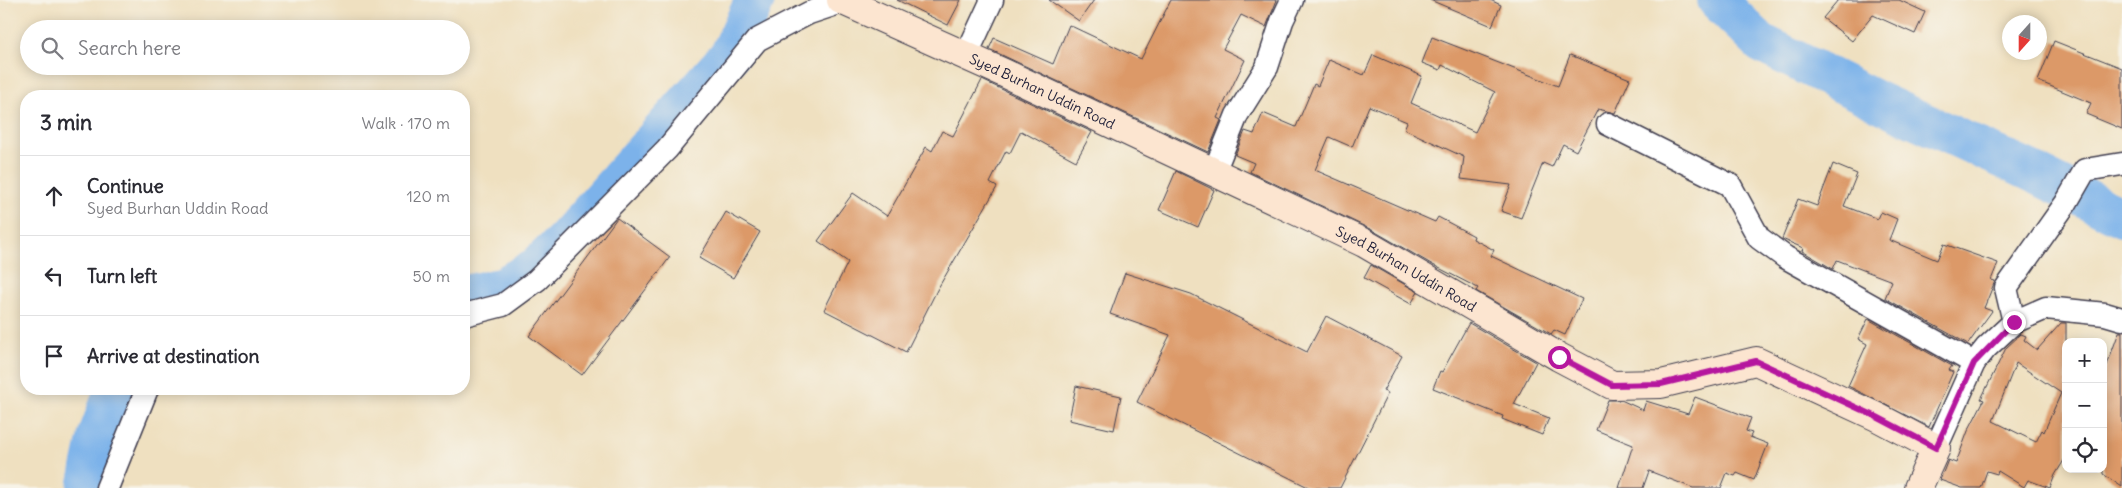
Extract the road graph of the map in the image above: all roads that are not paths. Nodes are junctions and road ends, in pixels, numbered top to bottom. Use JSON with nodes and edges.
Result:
{"nodes":[{"id":1,"x":992,"y":0,"type":"edge"},
{"id":2,"x":1292,"y":0,"type":"edge"},
{"id":3,"x":843,"y":1,"type":"edge"},
{"id":4,"x":966,"y":56,"type":"junction"},
{"id":5,"x":1608,"y":124,"type":"dead end"},
{"id":6,"x":2122,"y":164,"type":"edge"},
{"id":7,"x":1214,"y":172,"type":"junction"},
{"id":8,"x":470,"y":313,"type":"edge"},
{"id":9,"x":2122,"y":320,"type":"edge"},
{"id":10,"x":2014,"y":322,"type":"junction"},
{"id":11,"x":1974,"y":363,"type":"junction"},
{"id":12,"x":145,"y":395,"type":"edge"},
{"id":13,"x":1936,"y":448,"type":"junction"},
{"id":14,"x":107,"y":488,"type":"edge"},
{"id":15,"x":1918,"y":488,"type":"edge"}],
"edges":[{"from":1,"to":4,"type":"street"},
{"from":2,"to":7,"type":"street"},
{"from":3,"to":4,"type":"street","name":"Syed Burhan Uddin Road"},
{"from":3,"to":8,"type":"street"},
{"from":4,"to":7,"type":"street","name":"Syed Burhan Uddin Road"},
{"from":5,"to":11,"type":"street"},
{"from":6,"to":10,"type":"street"},
{"from":7,"to":13,"type":"street","name":"Syed Burhan Uddin Road"},
{"from":9,"to":10,"type":"street"},
{"from":10,"to":11,"type":"street"},
{"from":11,"to":13,"type":"street"},
{"from":12,"to":14,"type":"street"},
{"from":13,"to":15,"type":"street"}]}
